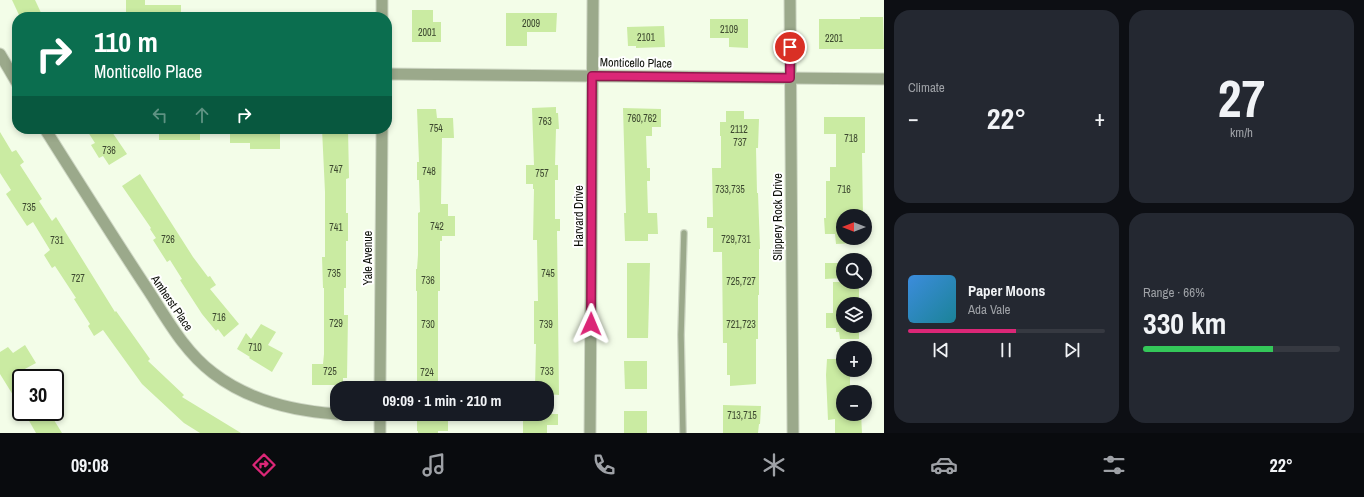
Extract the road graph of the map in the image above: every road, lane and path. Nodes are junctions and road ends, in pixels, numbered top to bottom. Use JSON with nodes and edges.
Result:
{"nodes":[{"id":1,"x":382,"y":0,"type":"edge"},
{"id":2,"x":593,"y":0,"type":"edge"},
{"id":3,"x":790,"y":0,"type":"edge"},
{"id":4,"x":382,"y":12,"type":"edge"},
{"id":5,"x":0,"y":54,"type":"edge"},
{"id":6,"x":9,"y":71,"type":"edge"},
{"id":7,"x":392,"y":74,"type":"edge"},
{"id":8,"x":592,"y":76,"type":"junction"},
{"id":9,"x":790,"y":78,"type":"junction"},
{"id":10,"x":884,"y":79,"type":"edge"},
{"id":11,"x":48,"y":134,"type":"edge"},
{"id":12,"x":382,"y":134,"type":"edge"},
{"id":13,"x":684,"y":233,"type":"dead end"},
{"id":14,"x":380,"y":381,"type":"edge"},
{"id":15,"x":330,"y":413,"type":"edge"},
{"id":16,"x":380,"y":421,"type":"edge"},
{"id":17,"x":380,"y":433,"type":"edge"},
{"id":18,"x":590,"y":433,"type":"edge"},
{"id":19,"x":682,"y":433,"type":"edge"},
{"id":20,"x":792,"y":433,"type":"edge"}],
"edges":[{"from":1,"to":4,"type":"street"},
{"from":2,"to":8,"type":"street","name":"Harvard Drive"},
{"from":3,"to":9,"type":"street","name":"Slippery Rock Drive"},
{"from":5,"to":6,"type":"street"},
{"from":7,"to":8,"type":"street","name":"Monticello Place"},
{"from":8,"to":9,"type":"street","name":"Monticello Place"},
{"from":8,"to":18,"type":"street","name":"Harvard Drive"},
{"from":9,"to":10,"type":"street","name":"Monticello Place"},
{"from":9,"to":20,"type":"street","name":"Slippery Rock Drive"},
{"from":11,"to":15,"type":"street","name":"Amherst Place"},
{"from":12,"to":14,"type":"street","name":"Yale Avenue"},
{"from":13,"to":19,"type":"lane"},
{"from":16,"to":17,"type":"street"}]}
